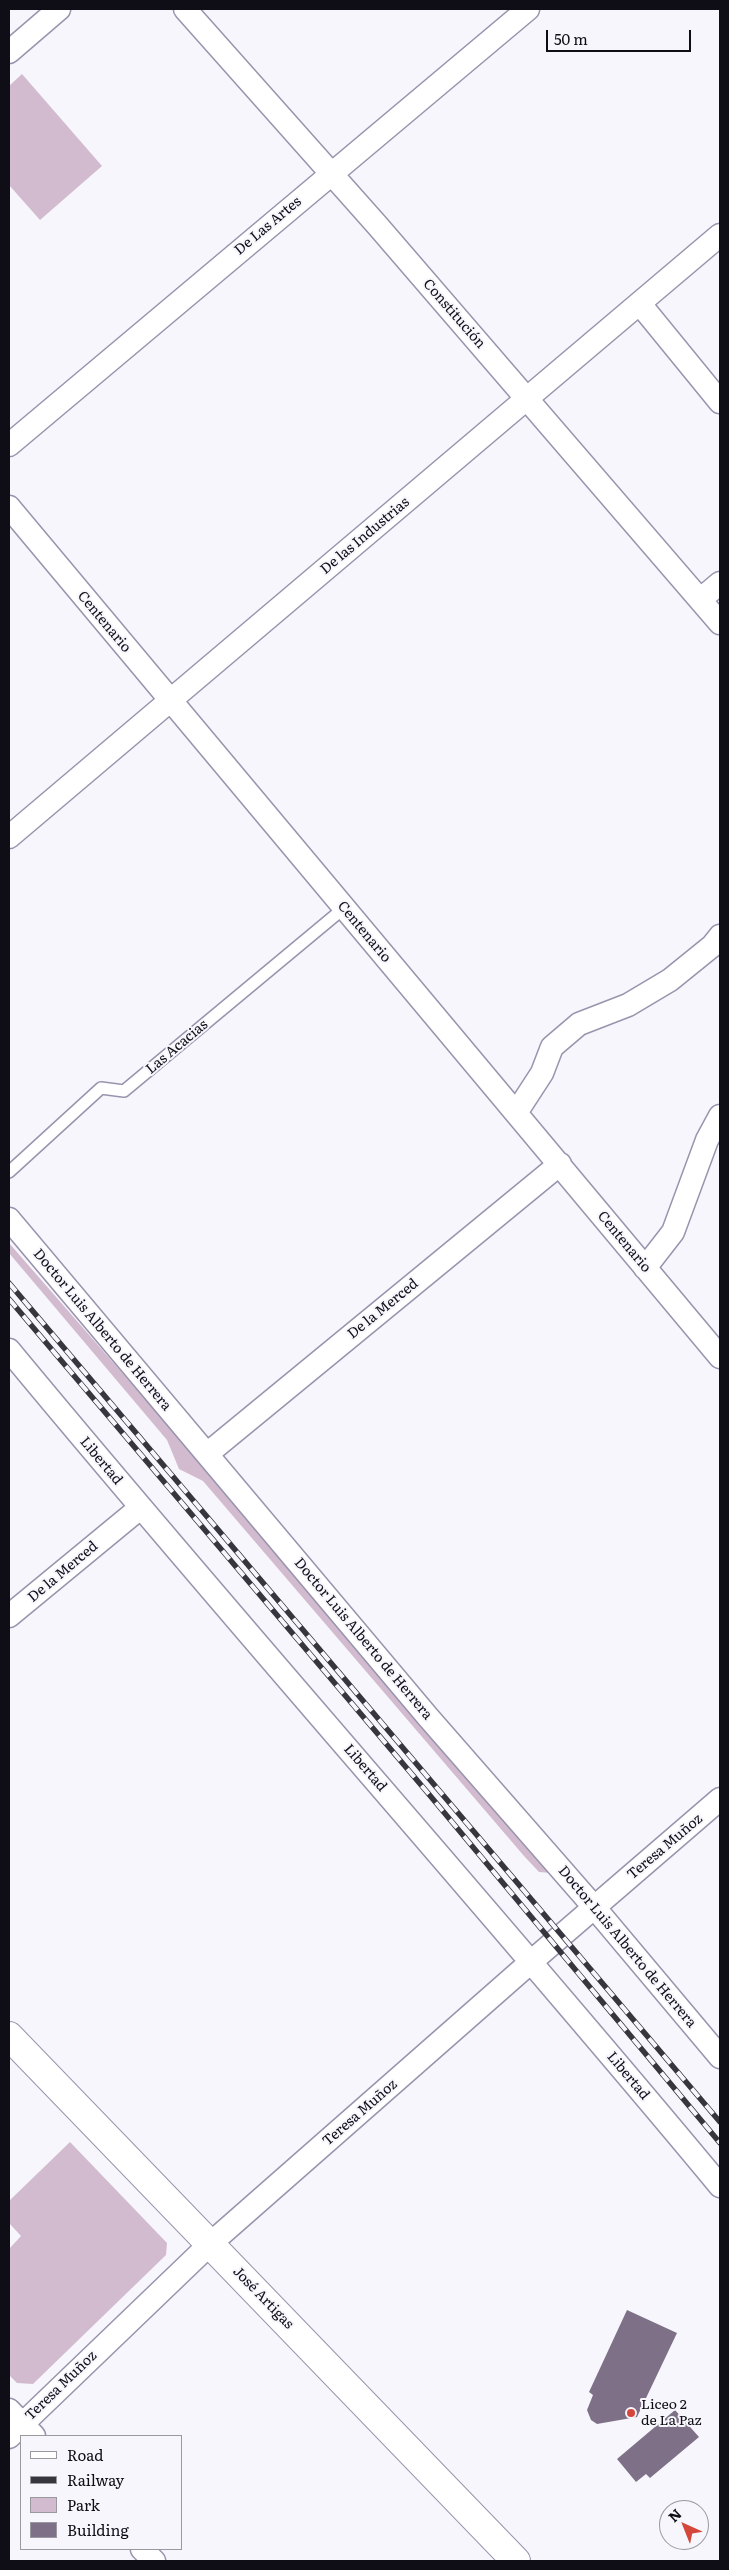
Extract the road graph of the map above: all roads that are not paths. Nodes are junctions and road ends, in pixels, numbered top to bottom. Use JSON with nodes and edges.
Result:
{"nodes":[{"id":1,"x":59,"y":9,"type":"edge"},
{"id":2,"x":185,"y":9,"type":"edge"},
{"id":3,"x":528,"y":9,"type":"edge"},
{"id":4,"x":9,"y":52,"type":"edge"},
{"id":5,"x":330,"y":173,"type":"junction"},
{"id":6,"x":720,"y":235,"type":"edge"},
{"id":7,"x":640,"y":304,"type":"junction"},
{"id":8,"x":528,"y":399,"type":"junction"},
{"id":9,"x":720,"y":402,"type":"edge"},
{"id":10,"x":9,"y":445,"type":"edge"},
{"id":11,"x":9,"y":507,"type":"edge"},
{"id":12,"x":720,"y":583,"type":"edge"},
{"id":13,"x":701,"y":599,"type":"junction"},
{"id":14,"x":720,"y":623,"type":"edge"},
{"id":15,"x":169,"y":701,"type":"junction"},
{"id":16,"x":9,"y":837,"type":"edge"},
{"id":17,"x":344,"y":908,"type":"junction"},
{"id":18,"x":720,"y":936,"type":"edge"},
{"id":19,"x":516,"y":1113,"type":"junction"},
{"id":20,"x":720,"y":1116,"type":"edge"},
{"id":21,"x":560,"y":1164,"type":"junction"},
{"id":22,"x":9,"y":1172,"type":"edge"},
{"id":23,"x":9,"y":1219,"type":"edge"},
{"id":24,"x":645,"y":1268,"type":"junction"},
{"id":25,"x":9,"y":1350,"type":"edge"},
{"id":26,"x":720,"y":1357,"type":"edge"},
{"id":27,"x":208,"y":1454,"type":"junction"},
{"id":28,"x":140,"y":1508,"type":"junction"},
{"id":29,"x":9,"y":1616,"type":"edge"},
{"id":30,"x":720,"y":1800,"type":"edge"},
{"id":31,"x":594,"y":1907,"type":"junction"},
{"id":32,"x":532,"y":1961,"type":"junction"},
{"id":33,"x":9,"y":2036,"type":"edge"},
{"id":34,"x":720,"y":2057,"type":"edge"},
{"id":35,"x":720,"y":2186,"type":"edge"},
{"id":36,"x":210,"y":2244,"type":"junction"},
{"id":37,"x":18,"y":2427,"type":"edge"},
{"id":38,"x":143,"y":2550,"type":"edge"},
{"id":39,"x":154,"y":2561,"type":"edge"},
{"id":40,"x":516,"y":2561,"type":"edge"}],
"edges":[{"from":1,"to":4,"type":"street"},
{"from":2,"to":5,"type":"street","name":"Constitución"},
{"from":3,"to":5,"type":"street","name":"De Las Artes"},
{"from":5,"to":8,"type":"street","name":"Constitución"},
{"from":5,"to":10,"type":"street","name":"De Las Artes"},
{"from":6,"to":7,"type":"street","name":"De las Industrias"},
{"from":7,"to":8,"type":"street","name":"De las Industrias"},
{"from":7,"to":9,"type":"street"},
{"from":8,"to":13,"type":"street","name":"Constitución"},
{"from":8,"to":15,"type":"street","name":"De las Industrias"},
{"from":11,"to":15,"type":"street","name":"Centenario"},
{"from":12,"to":13,"type":"street"},
{"from":13,"to":14,"type":"street","name":"Constitución"},
{"from":15,"to":16,"type":"street","name":"De las Industrias"},
{"from":15,"to":17,"type":"street","name":"Centenario"},
{"from":17,"to":19,"type":"street","name":"Centenario"},
{"from":17,"to":22,"type":"lane","name":"Las Acacias"},
{"from":18,"to":19,"type":"street"},
{"from":19,"to":21,"type":"street","name":"Centenario"},
{"from":20,"to":24,"type":"street"},
{"from":21,"to":24,"type":"street","name":"Centenario"},
{"from":21,"to":27,"type":"street","name":"De la Merced"},
{"from":23,"to":27,"type":"street","name":"Doctor Luis Alberto de Herrera"},
{"from":24,"to":26,"type":"street","name":"Centenario"},
{"from":25,"to":28,"type":"street","name":"Libertad"},
{"from":27,"to":31,"type":"street","name":"Doctor Luis Alberto de Herrera"},
{"from":28,"to":29,"type":"street","name":"De la Merced"},
{"from":28,"to":32,"type":"street","name":"Libertad"},
{"from":30,"to":31,"type":"street","name":"Teresa Muñoz"},
{"from":31,"to":32,"type":"street","name":"Teresa Muñoz"},
{"from":31,"to":34,"type":"street","name":"Doctor Luis Alberto de Herrera"},
{"from":32,"to":35,"type":"street","name":"Libertad"},
{"from":32,"to":36,"type":"street","name":"Teresa Muñoz"},
{"from":33,"to":36,"type":"street","name":"José Artigas"},
{"from":36,"to":37,"type":"street","name":"Teresa Muñoz"},
{"from":36,"to":40,"type":"street","name":"José Artigas"},
{"from":38,"to":39,"type":"street"}]}
